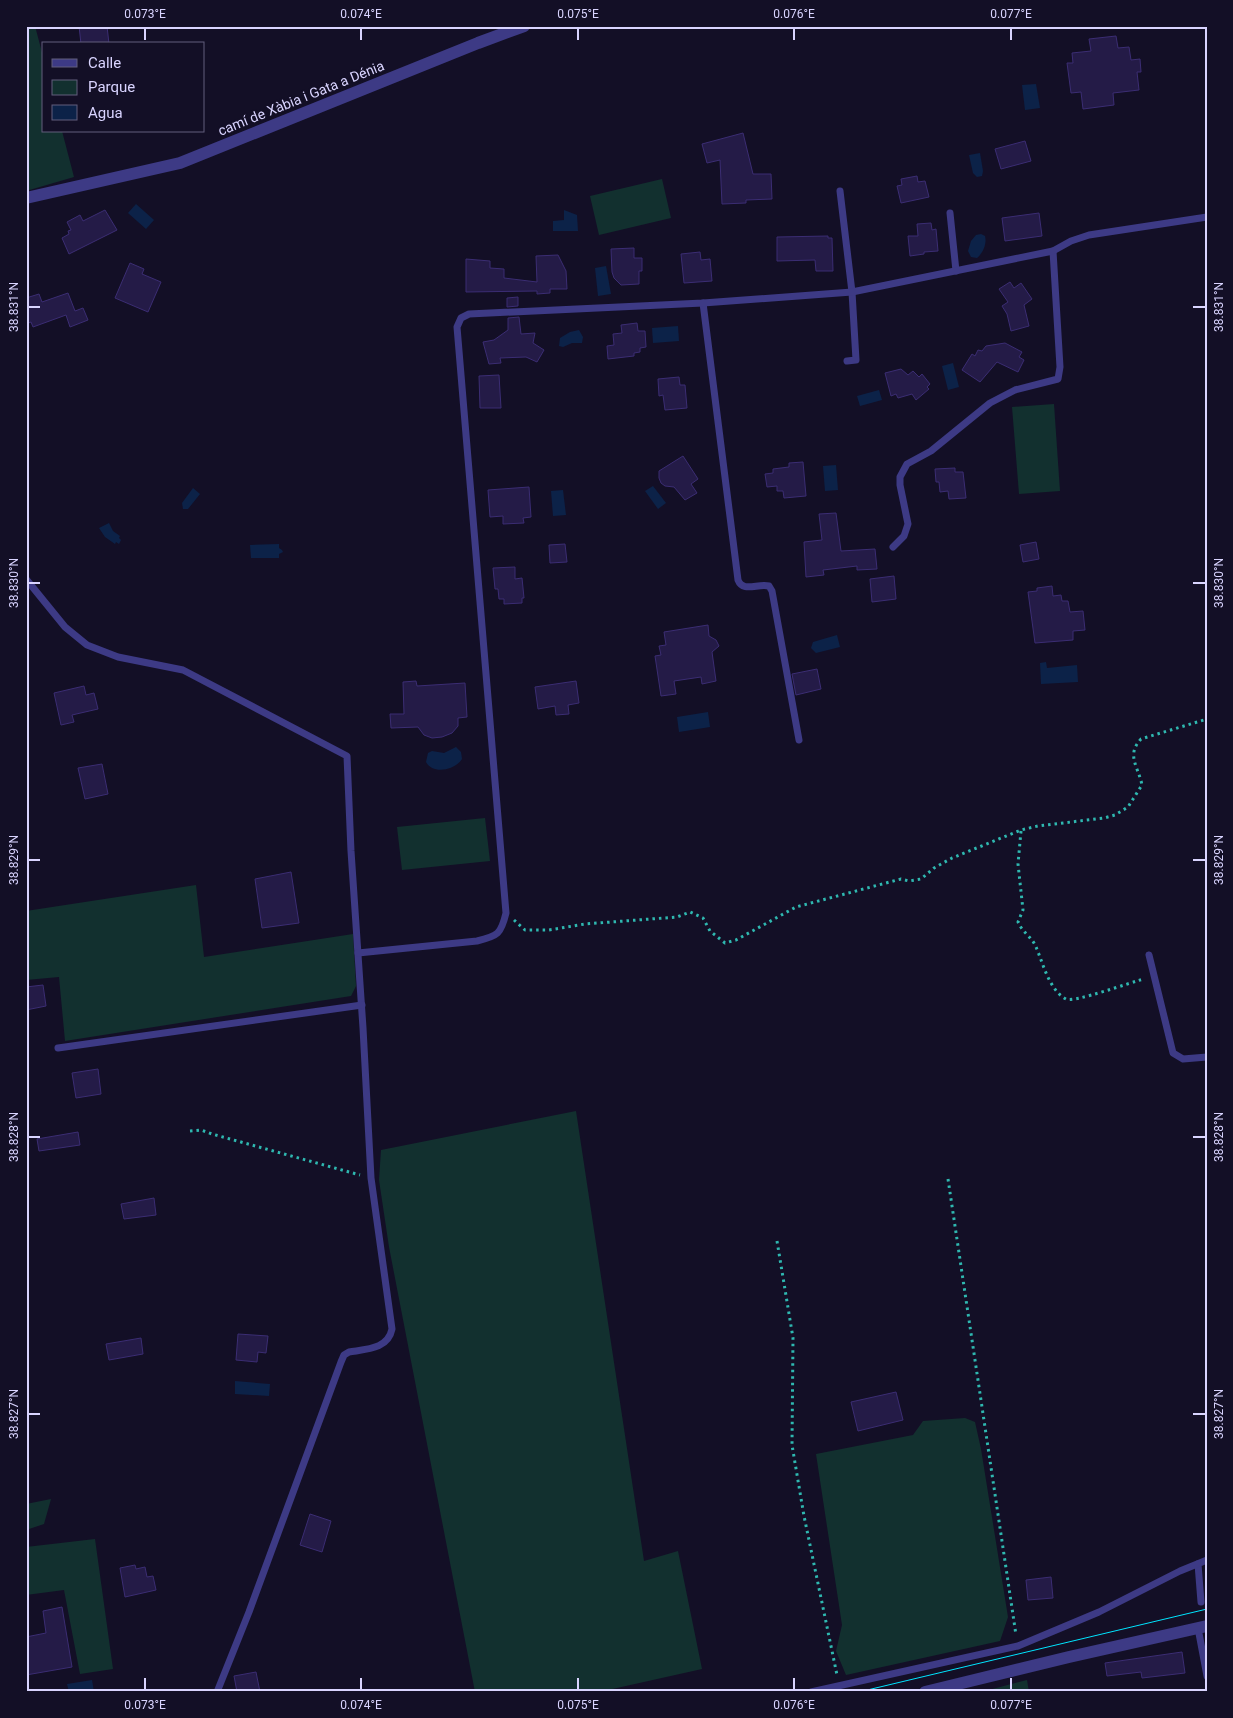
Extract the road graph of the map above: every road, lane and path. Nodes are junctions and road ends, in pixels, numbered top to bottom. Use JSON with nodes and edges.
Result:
{"nodes":[{"id":1,"x":524,"y":26,"type":"edge"},
{"id":2,"x":840,"y":191,"type":"dead end"},
{"id":3,"x":26,"y":198,"type":"edge"},
{"id":4,"x":950,"y":214,"type":"dead end"},
{"id":5,"x":1207,"y":217,"type":"edge"},
{"id":6,"x":1053,"y":251,"type":"junction"},
{"id":7,"x":956,"y":271,"type":"junction"},
{"id":8,"x":852,"y":292,"type":"junction"},
{"id":9,"x":703,"y":303,"type":"junction"},
{"id":10,"x":847,"y":361,"type":"dead end"},
{"id":11,"x":893,"y":547,"type":"dead end"},
{"id":12,"x":26,"y":579,"type":"edge"},
{"id":13,"x":1207,"y":719,"type":"edge"},
{"id":14,"x":799,"y":740,"type":"dead end"},
{"id":15,"x":1022,"y":830,"type":"junction"},
{"id":16,"x":506,"y":914,"type":"junction"},
{"id":17,"x":358,"y":953,"type":"junction"},
{"id":18,"x":1149,"y":955,"type":"dead end"},
{"id":19,"x":1154,"y":976,"type":"junction"},
{"id":20,"x":362,"y":1005,"type":"junction"},
{"id":21,"x":58,"y":1048,"type":"dead end"},
{"id":22,"x":1207,"y":1057,"type":"edge"},
{"id":23,"x":190,"y":1130,"type":"dead end"},
{"id":24,"x":371,"y":1178,"type":"junction"},
{"id":25,"x":948,"y":1179,"type":"dead end"},
{"id":26,"x":777,"y":1241,"type":"dead end"},
{"id":27,"x":1207,"y":1560,"type":"edge"},
{"id":28,"x":1198,"y":1564,"type":"junction"},
{"id":29,"x":1201,"y":1602,"type":"dead end"},
{"id":30,"x":1203,"y":1627,"type":"edge"},
{"id":31,"x":1018,"y":1646,"type":"junction"},
{"id":32,"x":1207,"y":1676,"type":"edge"},
{"id":33,"x":839,"y":1685,"type":"junction"},
{"id":34,"x":217,"y":1692,"type":"edge"},
{"id":35,"x":811,"y":1692,"type":"edge"},
{"id":36,"x":925,"y":1692,"type":"edge"}],
"edges":[{"from":1,"to":3,"type":"street","name":"camí de Xàbia i Gata a Dénia"},
{"from":2,"to":8,"type":"lane"},
{"from":4,"to":7,"type":"lane"},
{"from":5,"to":6,"type":"lane"},
{"from":6,"to":7,"type":"lane"},
{"from":6,"to":11,"type":"lane"},
{"from":7,"to":8,"type":"lane"},
{"from":8,"to":9,"type":"lane"},
{"from":8,"to":10,"type":"lane"},
{"from":9,"to":14,"type":"lane"},
{"from":9,"to":16,"type":"lane"},
{"from":12,"to":17,"type":"lane"},
{"from":13,"to":15,"type":"path"},
{"from":15,"to":16,"type":"path"},
{"from":15,"to":19,"type":"path"},
{"from":16,"to":17,"type":"lane"},
{"from":17,"to":20,"type":"lane"},
{"from":18,"to":19,"type":"lane"},
{"from":19,"to":22,"type":"lane"},
{"from":20,"to":21,"type":"lane"},
{"from":20,"to":24,"type":"lane"},
{"from":23,"to":24,"type":"path"},
{"from":24,"to":34,"type":"lane"},
{"from":25,"to":31,"type":"path"},
{"from":26,"to":33,"type":"path"},
{"from":27,"to":28,"type":"lane"},
{"from":28,"to":29,"type":"lane"},
{"from":28,"to":31,"type":"lane"},
{"from":30,"to":32,"type":"lane"},
{"from":30,"to":36,"type":"street"},
{"from":31,"to":33,"type":"lane"},
{"from":33,"to":35,"type":"lane"}]}
